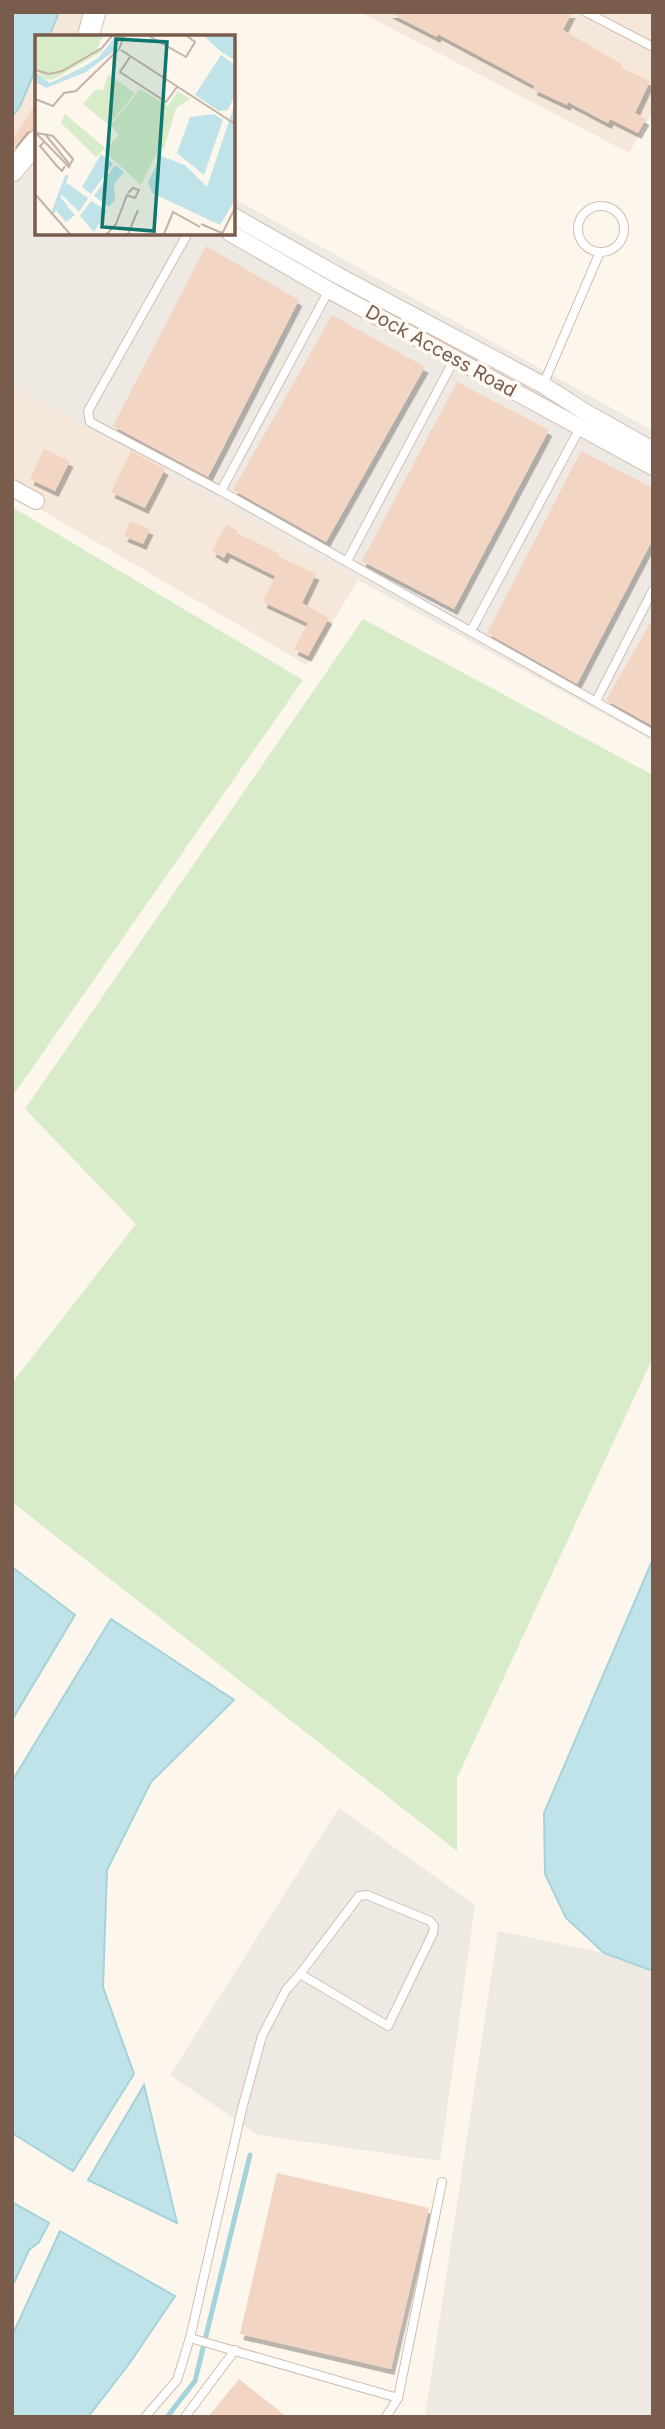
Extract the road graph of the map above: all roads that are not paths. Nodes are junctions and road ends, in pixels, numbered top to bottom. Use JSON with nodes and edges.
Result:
{"nodes":[{"id":1,"x":95,"y":12,"type":"edge"},
{"id":2,"x":586,"y":12,"type":"edge"},
{"id":3,"x":89,"y":35,"type":"edge"},
{"id":4,"x":653,"y":47,"type":"edge"},
{"id":5,"x":35,"y":143,"type":"edge"},
{"id":6,"x":12,"y":171,"type":"edge"},
{"id":7,"x":234,"y":217,"type":"edge"},
{"id":8,"x":187,"y":234,"type":"edge"},
{"id":9,"x":232,"y":234,"type":"edge"},
{"id":10,"x":600,"y":252,"type":"junction"},
{"id":11,"x":337,"y":275,"type":"junction"},
{"id":12,"x":328,"y":290,"type":"junction"},
{"id":13,"x":464,"y":343,"type":"junction"},
{"id":14,"x":455,"y":358,"type":"junction"},
{"id":15,"x":543,"y":385,"type":"junction"},
{"id":16,"x":584,"y":420,"type":"junction"},
{"id":17,"x":653,"y":450,"type":"edge"},
{"id":18,"x":653,"y":467,"type":"edge"},
{"id":19,"x":12,"y":488,"type":"edge"},
{"id":20,"x":221,"y":491,"type":"junction"},
{"id":21,"x":36,"y":501,"type":"dead end"},
{"id":22,"x":347,"y":561,"type":"junction"},
{"id":23,"x":653,"y":590,"type":"edge"},
{"id":24,"x":471,"y":631,"type":"junction"},
{"id":25,"x":596,"y":701,"type":"junction"},
{"id":26,"x":653,"y":734,"type":"edge"},
{"id":27,"x":300,"y":1974,"type":"junction"},
{"id":28,"x":442,"y":2182,"type":"dead end"},
{"id":29,"x":198,"y":2340,"type":"junction"},
{"id":30,"x":235,"y":2350,"type":"junction"},
{"id":31,"x":398,"y":2398,"type":"junction"},
{"id":32,"x":145,"y":2417,"type":"edge"},
{"id":33,"x":185,"y":2417,"type":"edge"},
{"id":34,"x":386,"y":2417,"type":"edge"}],
"edges":[{"from":1,"to":3,"type":"street"},
{"from":2,"to":4,"type":"lane"},
{"from":5,"to":6,"type":"street"},
{"from":7,"to":11,"type":"street","name":"Dock Access Road"},
{"from":8,"to":20,"type":"lane"},
{"from":9,"to":12,"type":"street","name":"Dock Access Road"},
{"from":10,"to":10,"type":"lane"},
{"from":10,"to":15,"type":"lane"},
{"from":11,"to":12,"type":"lane"},
{"from":11,"to":13,"type":"street","name":"Dock Access Road"},
{"from":12,"to":14,"type":"street","name":"Dock Access Road"},
{"from":12,"to":20,"type":"lane"},
{"from":13,"to":14,"type":"lane"},
{"from":13,"to":15,"type":"street","name":"Dock Access Road"},
{"from":14,"to":16,"type":"street","name":"Dock Access Road"},
{"from":14,"to":22,"type":"lane"},
{"from":15,"to":16,"type":"street","name":"Dock Access Road"},
{"from":16,"to":17,"type":"street","name":"Dock Access Road"},
{"from":16,"to":18,"type":"street","name":"Dock Access Road"},
{"from":16,"to":24,"type":"lane"},
{"from":19,"to":21,"type":"street"},
{"from":20,"to":22,"type":"lane"},
{"from":22,"to":24,"type":"lane"},
{"from":23,"to":25,"type":"lane"},
{"from":24,"to":25,"type":"lane"},
{"from":25,"to":26,"type":"lane"},
{"from":27,"to":27,"type":"lane"},
{"from":27,"to":29,"type":"lane"},
{"from":28,"to":31,"type":"lane"},
{"from":29,"to":30,"type":"lane"},
{"from":29,"to":32,"type":"lane"},
{"from":30,"to":31,"type":"lane"},
{"from":30,"to":33,"type":"lane"},
{"from":31,"to":34,"type":"lane"}]}
